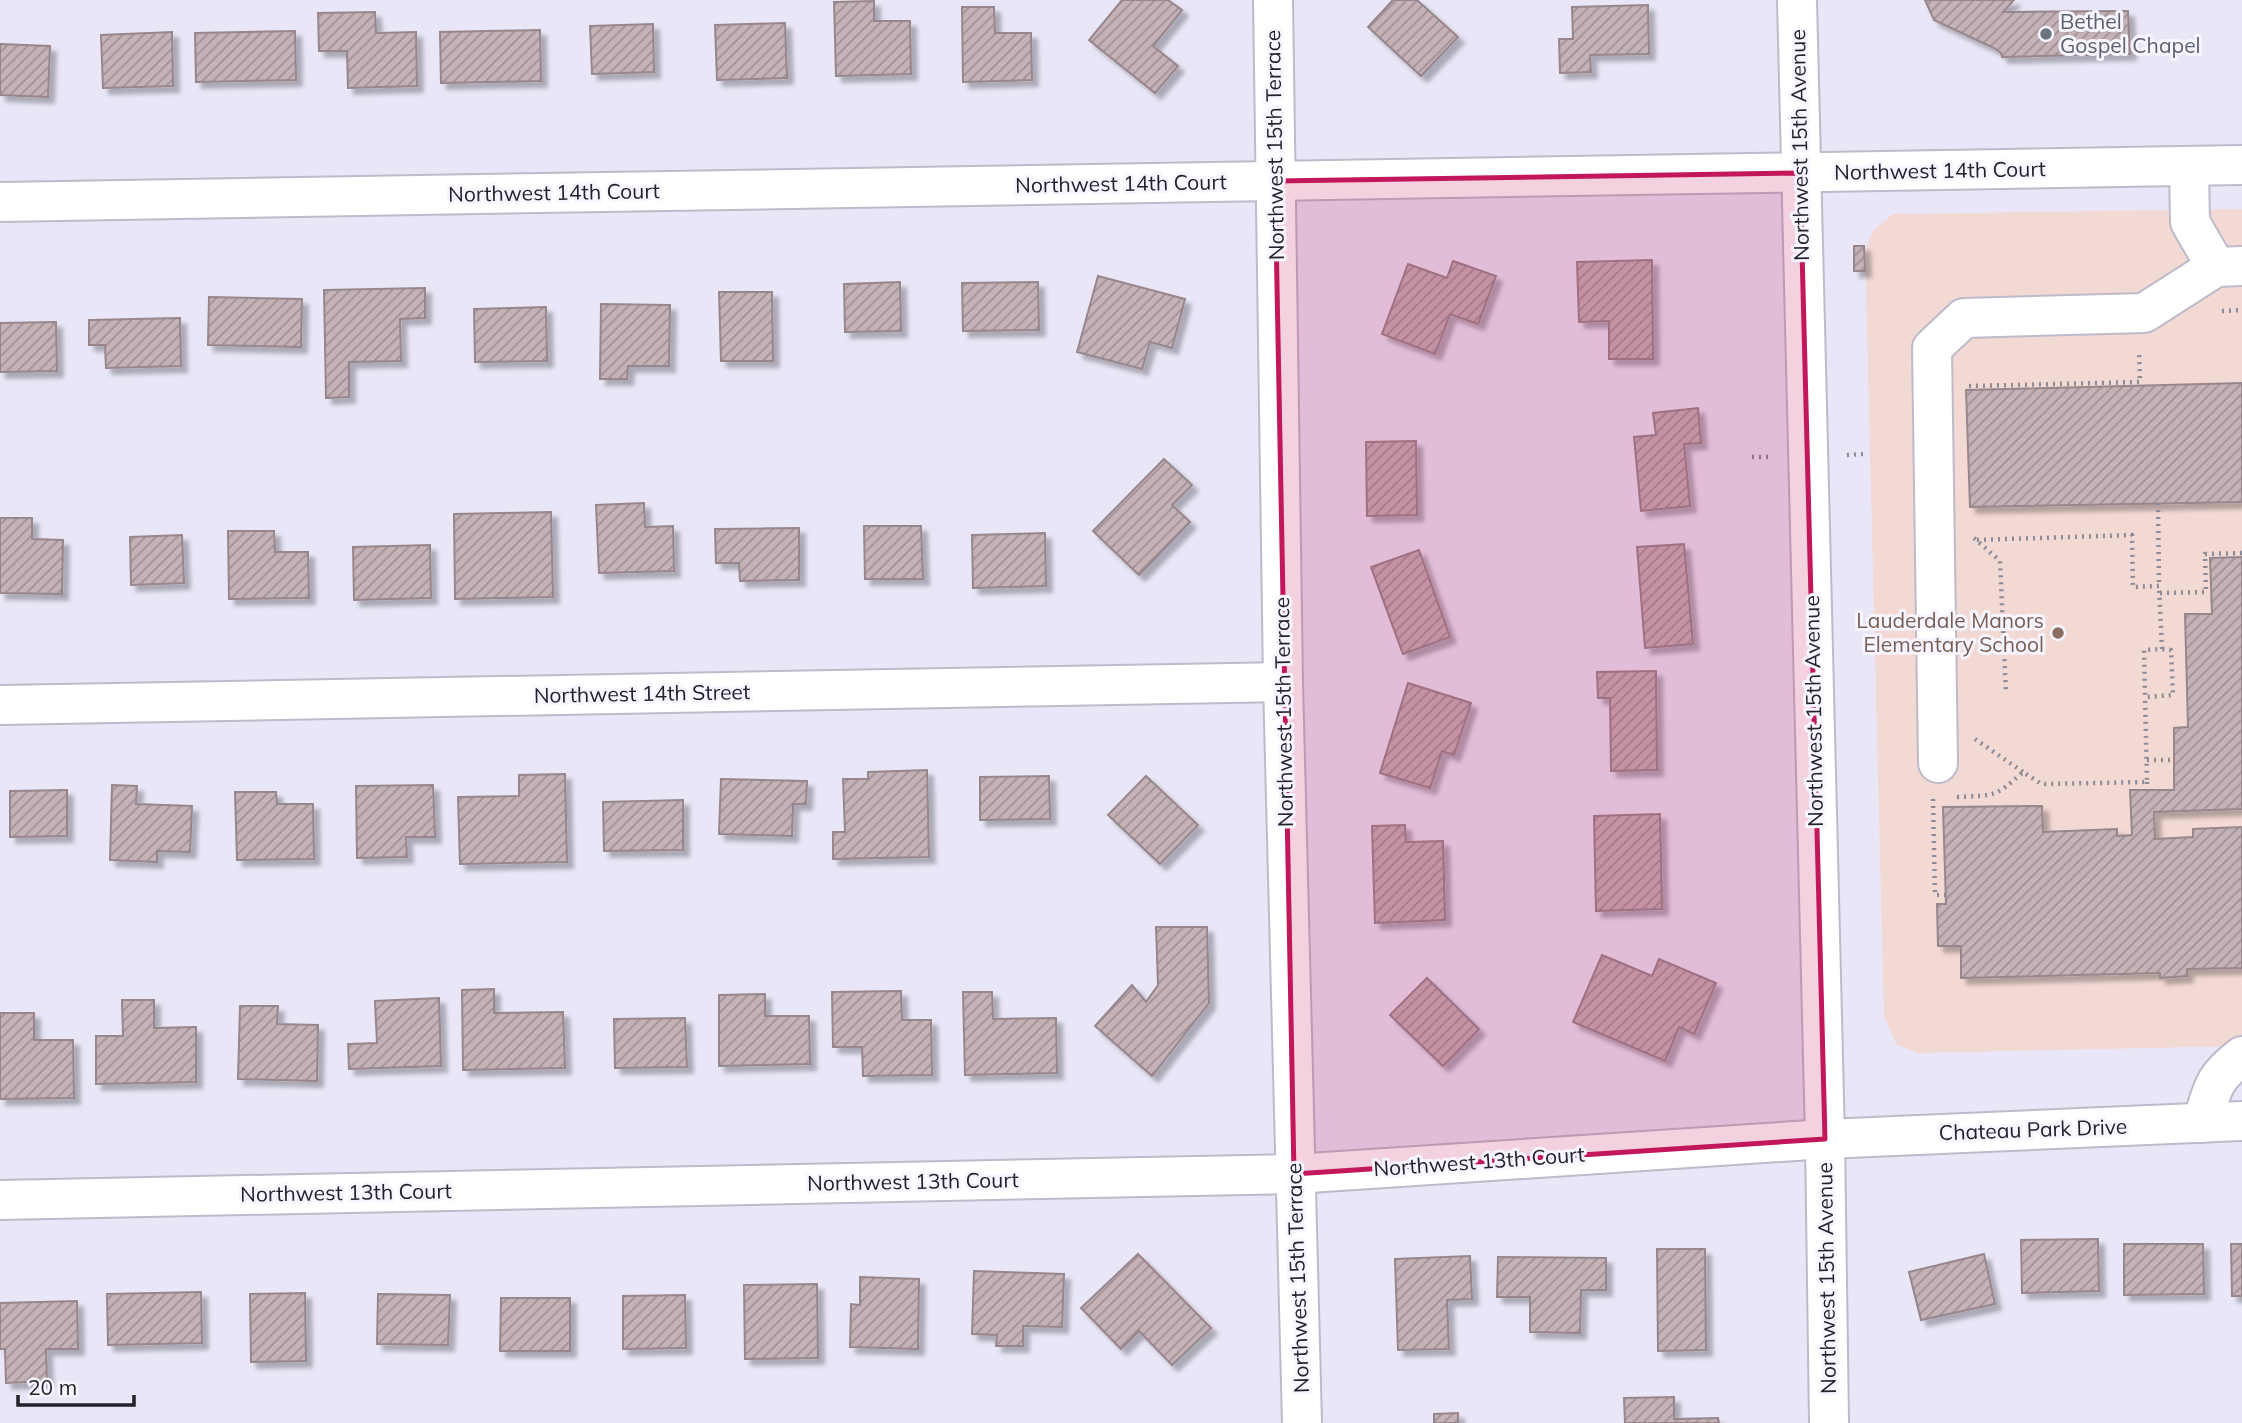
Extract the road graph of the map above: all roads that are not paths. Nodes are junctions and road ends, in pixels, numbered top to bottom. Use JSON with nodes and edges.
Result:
{"nodes":[{"id":1,"x":1273,"y":0,"type":"edge"},
{"id":2,"x":1797,"y":0,"type":"edge"},
{"id":3,"x":2242,"y":165,"type":"edge"},
{"id":4,"x":2189,"y":166,"type":"junction"},
{"id":5,"x":1800,"y":173,"type":"junction"},
{"id":6,"x":1275,"y":181,"type":"junction"},
{"id":7,"x":0,"y":202,"type":"edge"},
{"id":8,"x":2229,"y":267,"type":"edge"},
{"id":9,"x":1283,"y":682,"type":"junction"},
{"id":10,"x":0,"y":705,"type":"edge"},
{"id":11,"x":1938,"y":751,"type":"road end"},
{"id":12,"x":2242,"y":1056,"type":"edge"},
{"id":13,"x":2242,"y":1121,"type":"edge"},
{"id":14,"x":2202,"y":1123,"type":"junction"},
{"id":15,"x":1825,"y":1139,"type":"junction"},
{"id":16,"x":1294,"y":1174,"type":"junction"},
{"id":17,"x":0,"y":1200,"type":"edge"},
{"id":18,"x":1302,"y":1423,"type":"edge"},
{"id":19,"x":1829,"y":1423,"type":"edge"}],
"edges":[{"from":1,"to":6,"type":"street","name":"Northwest 15th Terrace"},
{"from":2,"to":5,"type":"street","name":"Northwest 15th Avenue"},
{"from":3,"to":4,"type":"street","name":"Northwest 14th Court"},
{"from":4,"to":5,"type":"street","name":"Northwest 14th Court"},
{"from":4,"to":8,"type":"street"},
{"from":5,"to":6,"type":"street","name":"Northwest 14th Court"},
{"from":5,"to":15,"type":"street","name":"Northwest 15th Avenue"},
{"from":6,"to":7,"type":"street","name":"Northwest 14th Court"},
{"from":6,"to":9,"type":"street","name":"Northwest 15th Terrace"},
{"from":8,"to":11,"type":"street"},
{"from":9,"to":10,"type":"street","name":"Northwest 14th Street"},
{"from":9,"to":16,"type":"street","name":"Northwest 15th Terrace"},
{"from":12,"to":14,"type":"street"},
{"from":13,"to":14,"type":"street","name":"Chateau Park Drive"},
{"from":14,"to":15,"type":"street","name":"Chateau Park Drive"},
{"from":15,"to":16,"type":"street","name":"Northwest 13th Court"},
{"from":15,"to":19,"type":"street","name":"Northwest 15th Avenue"},
{"from":16,"to":17,"type":"street","name":"Northwest 13th Court"},
{"from":16,"to":18,"type":"street","name":"Northwest 15th Terrace"}]}
